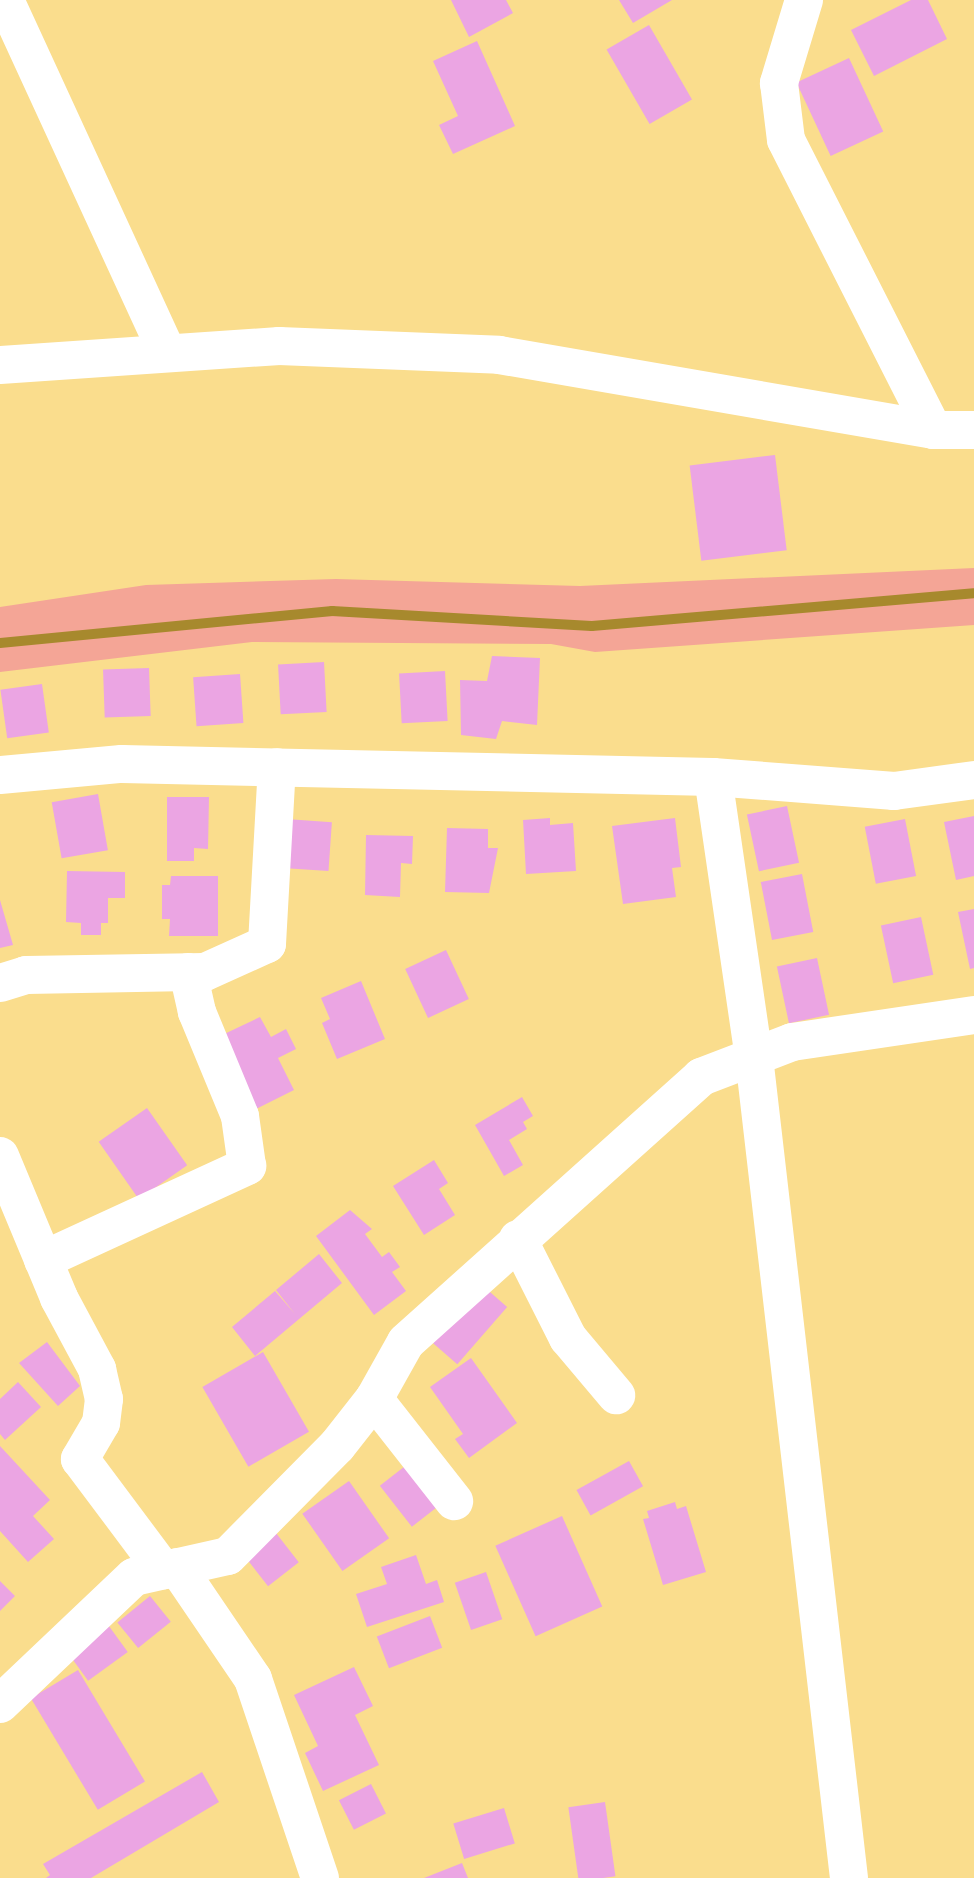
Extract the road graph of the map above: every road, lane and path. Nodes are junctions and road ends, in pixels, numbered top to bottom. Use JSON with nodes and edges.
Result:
{"nodes":[{"id":1,"x":5,"y":0,"type":"edge"},
{"id":2,"x":804,"y":0,"type":"edge"},
{"id":3,"x":167,"y":352,"type":"junction"},
{"id":4,"x":0,"y":365,"type":"edge"},
{"id":5,"x":933,"y":430,"type":"junction"},
{"id":6,"x":974,"y":430,"type":"edge"},
{"id":7,"x":277,"y":768,"type":"junction"},
{"id":8,"x":0,"y":775,"type":"edge"},
{"id":9,"x":713,"y":777,"type":"junction"},
{"id":10,"x":974,"y":780,"type":"edge"},
{"id":11,"x":188,"y":972,"type":"junction"},
{"id":12,"x":0,"y":983,"type":"edge"},
{"id":13,"x":974,"y":1015,"type":"edge"},
{"id":14,"x":754,"y":1057,"type":"junction"},
{"id":15,"x":0,"y":1156,"type":"edge"},
{"id":16,"x":518,"y":1239,"type":"junction"},
{"id":17,"x":43,"y":1260,"type":"junction"},
{"id":18,"x":617,"y":1395,"type":"dead end"},
{"id":19,"x":374,"y":1399,"type":"junction"},
{"id":20,"x":454,"y":1501,"type":"dead end"},
{"id":21,"x":170,"y":1568,"type":"junction"},
{"id":22,"x":2,"y":1699,"type":"edge"},
{"id":23,"x":320,"y":1878,"type":"edge"},
{"id":24,"x":849,"y":1878,"type":"edge"}],
"edges":[{"from":1,"to":3,"type":"street"},
{"from":2,"to":5,"type":"street"},
{"from":3,"to":4,"type":"street"},
{"from":3,"to":5,"type":"street"},
{"from":5,"to":6,"type":"street"},
{"from":7,"to":8,"type":"street"},
{"from":7,"to":9,"type":"street"},
{"from":7,"to":11,"type":"street"},
{"from":9,"to":10,"type":"street"},
{"from":9,"to":14,"type":"street"},
{"from":11,"to":12,"type":"street"},
{"from":11,"to":17,"type":"street"},
{"from":13,"to":14,"type":"street"},
{"from":14,"to":16,"type":"street"},
{"from":14,"to":24,"type":"street"},
{"from":15,"to":17,"type":"street"},
{"from":16,"to":18,"type":"street"},
{"from":16,"to":19,"type":"street"},
{"from":17,"to":21,"type":"street"},
{"from":19,"to":20,"type":"street"},
{"from":19,"to":21,"type":"street"},
{"from":21,"to":22,"type":"street"},
{"from":21,"to":23,"type":"street"}]}
